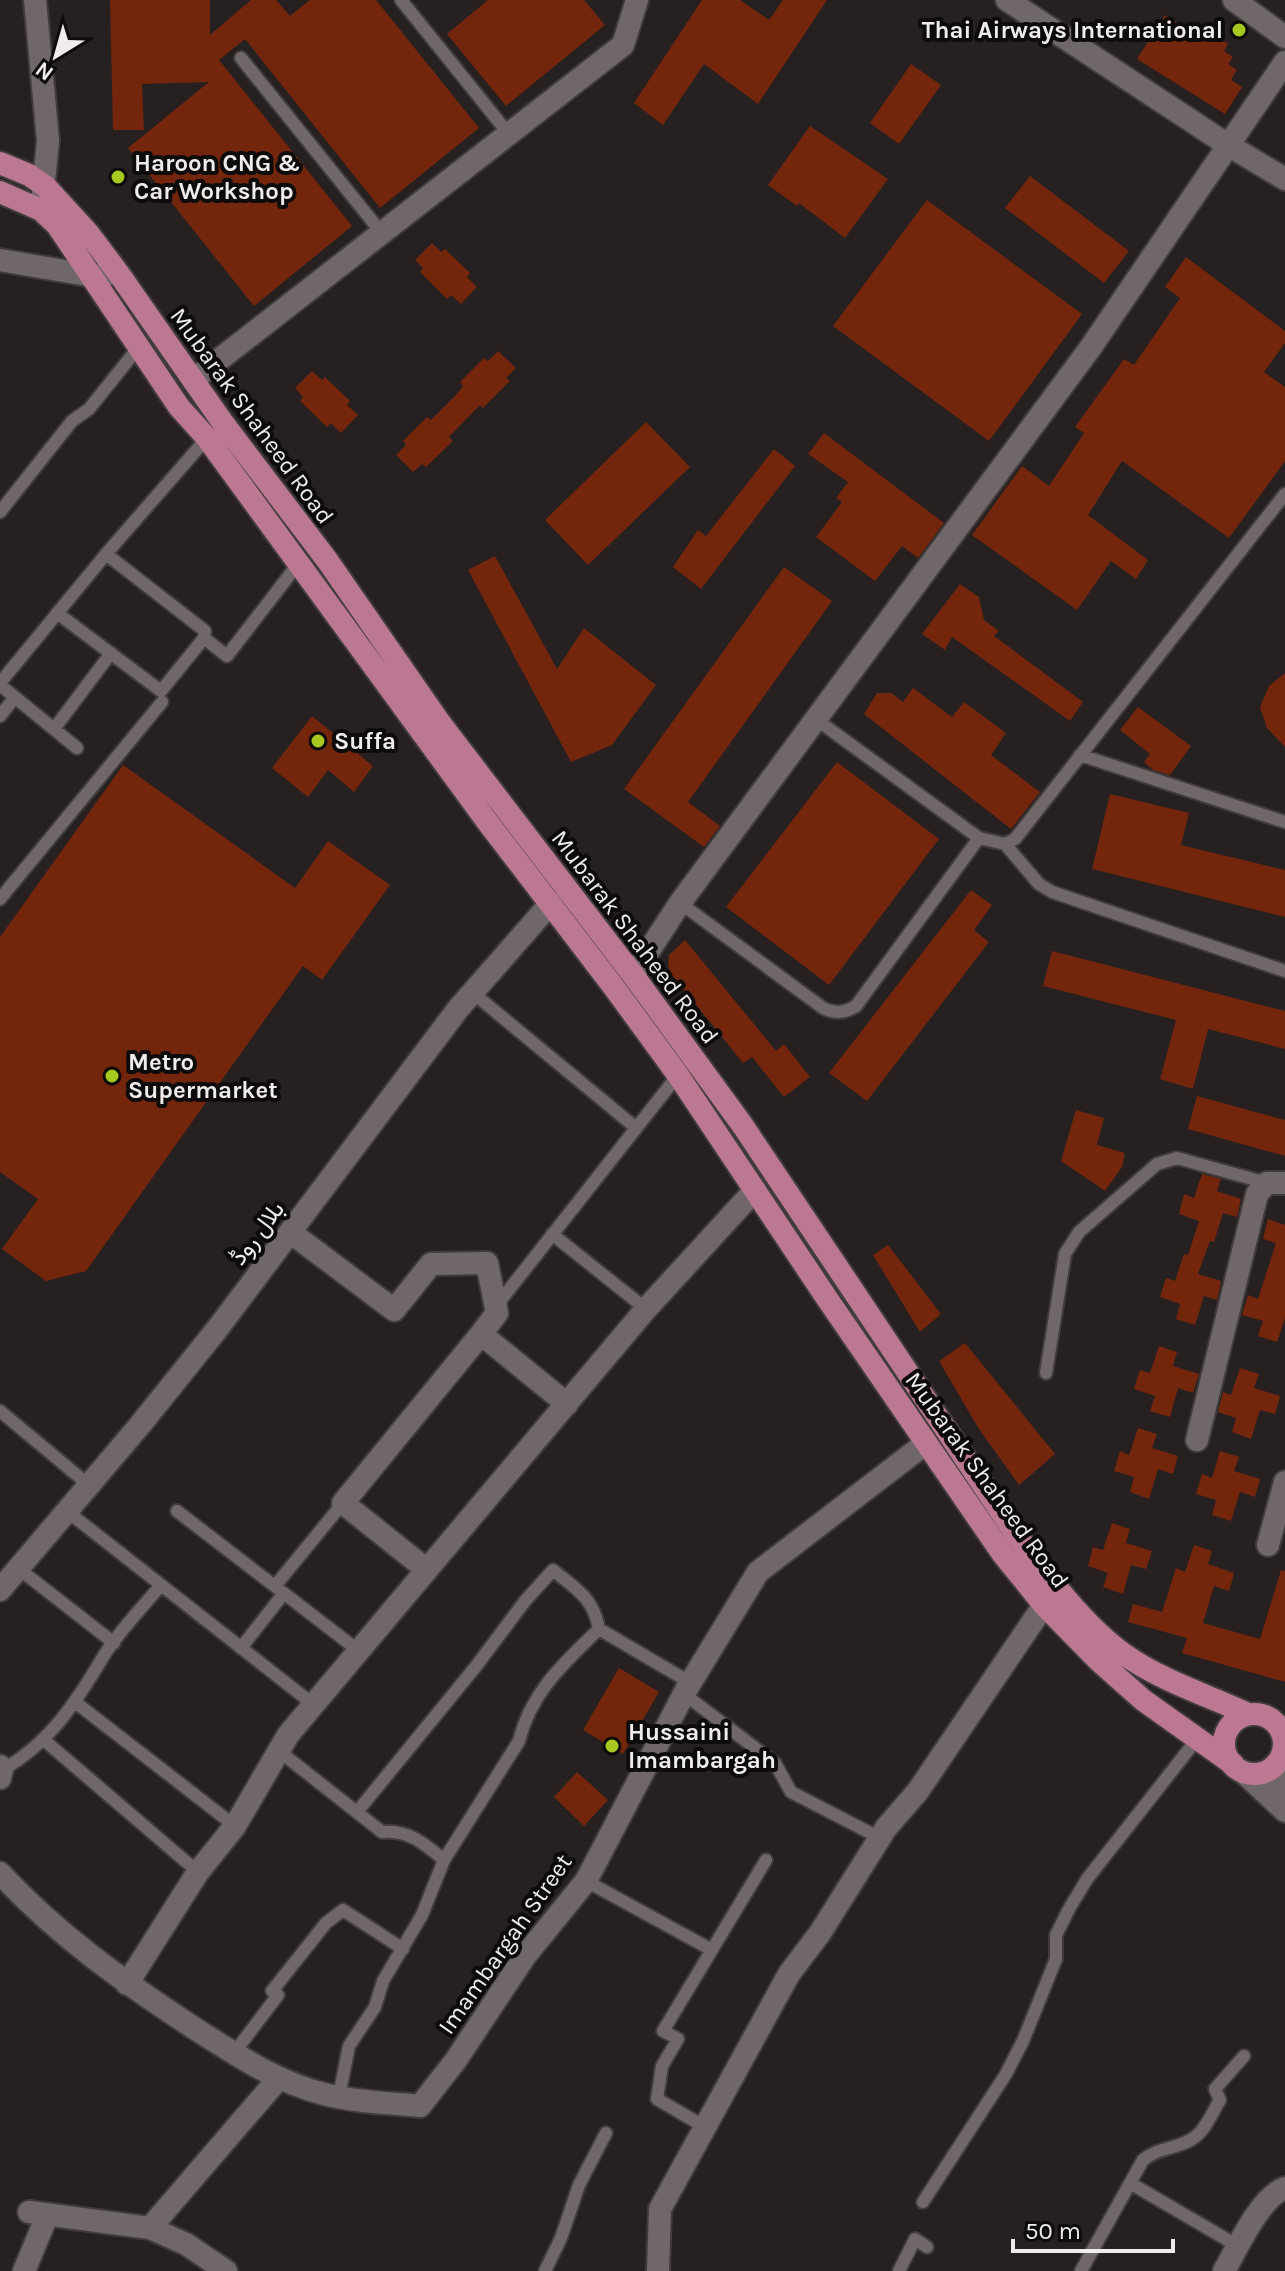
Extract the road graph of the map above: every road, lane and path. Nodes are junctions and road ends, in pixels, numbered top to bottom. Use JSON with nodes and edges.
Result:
{"nodes":[{"id":1,"x":35,"y":0,"type":"edge"},
{"id":2,"x":401,"y":0,"type":"edge"},
{"id":3,"x":637,"y":0,"type":"edge"},
{"id":4,"x":1007,"y":0,"type":"edge"},
{"id":5,"x":1234,"y":0,"type":"edge"},
{"id":6,"x":1285,"y":37,"type":"edge"},
{"id":7,"x":241,"y":58,"type":"dead end"},
{"id":8,"x":1285,"y":62,"type":"edge"},
{"id":9,"x":508,"y":133,"type":"junction"},
{"id":10,"x":1228,"y":145,"type":"junction"},
{"id":11,"x":0,"y":163,"type":"edge"},
{"id":12,"x":1285,"y":179,"type":"edge"},
{"id":13,"x":45,"y":186,"type":"junction"},
{"id":14,"x":0,"y":192,"type":"edge"},
{"id":15,"x":41,"y":210,"type":"junction"},
{"id":16,"x":381,"y":232,"type":"junction"},
{"id":17,"x":0,"y":260,"type":"edge"},
{"id":18,"x":119,"y":274,"type":"junction"},
{"id":19,"x":93,"y":276,"type":"junction"},
{"id":20,"x":138,"y":348,"type":"junction"},
{"id":21,"x":193,"y":380,"type":"junction"},
{"id":22,"x":207,"y":438,"type":"junction"},
{"id":23,"x":1285,"y":494,"type":"edge"},
{"id":24,"x":0,"y":512,"type":"edge"},
{"id":25,"x":106,"y":554,"type":"junction"},
{"id":26,"x":298,"y":564,"type":"junction"},
{"id":27,"x":57,"y":613,"type":"junction"},
{"id":28,"x":204,"y":638,"type":"junction"},
{"id":29,"x":111,"y":653,"type":"junction"},
{"id":30,"x":0,"y":684,"type":"edge"},
{"id":31,"x":15,"y":697,"type":"junction"},
{"id":32,"x":162,"y":702,"type":"dead end"},
{"id":33,"x":0,"y":716,"type":"edge"},
{"id":34,"x":817,"y":720,"type":"junction"},
{"id":35,"x":54,"y":729,"type":"junction"},
{"id":36,"x":77,"y":748,"type":"dead end"},
{"id":37,"x":1080,"y":755,"type":"junction"},
{"id":38,"x":1285,"y":822,"type":"edge"},
{"id":39,"x":979,"y":838,"type":"junction"},
{"id":40,"x":1005,"y":844,"type":"junction"},
{"id":41,"x":0,"y":899,"type":"edge"},
{"id":42,"x":551,"y":903,"type":"junction"},
{"id":43,"x":680,"y":903,"type":"junction"},
{"id":44,"x":1285,"y":971,"type":"edge"},
{"id":45,"x":633,"y":975,"type":"junction"},
{"id":46,"x":473,"y":993,"type":"junction"},
{"id":47,"x":678,"y":1075,"type":"junction"},
{"id":48,"x":635,"y":1127,"type":"junction"},
{"id":49,"x":1276,"y":1183,"type":"edge"},
{"id":50,"x":755,"y":1190,"type":"junction"},
{"id":51,"x":290,"y":1232,"type":"junction"},
{"id":52,"x":552,"y":1234,"type":"junction"},
{"id":53,"x":496,"y":1306,"type":"junction"},
{"id":54,"x":646,"y":1309,"type":"junction"},
{"id":55,"x":481,"y":1334,"type":"junction"},
{"id":56,"x":1046,"y":1373,"type":"dead end"},
{"id":57,"x":567,"y":1404,"type":"junction"},
{"id":58,"x":0,"y":1411,"type":"edge"},
{"id":59,"x":1197,"y":1440,"type":"dead end"},
{"id":60,"x":926,"y":1443,"type":"junction"},
{"id":61,"x":1285,"y":1482,"type":"edge"},
{"id":62,"x":90,"y":1486,"type":"junction"},
{"id":63,"x":343,"y":1503,"type":"junction"},
{"id":64,"x":177,"y":1511,"type":"dead end"},
{"id":65,"x":68,"y":1512,"type":"junction"},
{"id":66,"x":1268,"y":1545,"type":"dead end"},
{"id":67,"x":19,"y":1569,"type":"junction"},
{"id":68,"x":427,"y":1570,"type":"junction"},
{"id":69,"x":161,"y":1585,"type":"junction"},
{"id":70,"x":0,"y":1590,"type":"edge"},
{"id":71,"x":280,"y":1590,"type":"junction"},
{"id":72,"x":1044,"y":1605,"type":"junction"},
{"id":73,"x":599,"y":1629,"type":"junction"},
{"id":74,"x":114,"y":1643,"type":"junction"},
{"id":75,"x":241,"y":1648,"type":"junction"},
{"id":76,"x":359,"y":1651,"type":"junction"},
{"id":77,"x":687,"y":1689,"type":"junction"},
{"id":78,"x":75,"y":1702,"type":"junction"},
{"id":79,"x":314,"y":1705,"type":"junction"},
{"id":80,"x":1268,"y":1718,"type":"edge"},
{"id":81,"x":1197,"y":1739,"type":"junction"},
{"id":82,"x":44,"y":1740,"type":"junction"},
{"id":83,"x":279,"y":1751,"type":"junction"},
{"id":84,"x":1279,"y":1763,"type":"edge"},
{"id":85,"x":1237,"y":1768,"type":"junction"},
{"id":86,"x":1,"y":1771,"type":"edge"},
{"id":87,"x":1285,"y":1795,"type":"edge"},
{"id":88,"x":1285,"y":1811,"type":"edge"},
{"id":89,"x":357,"y":1812,"type":"junction"},
{"id":90,"x":235,"y":1826,"type":"junction"},
{"id":91,"x":880,"y":1838,"type":"junction"},
{"id":92,"x":444,"y":1860,"type":"junction"},
{"id":93,"x":766,"y":1860,"type":"dead end"},
{"id":94,"x":198,"y":1872,"type":"junction"},
{"id":95,"x":0,"y":1873,"type":"edge"},
{"id":96,"x":586,"y":1881,"type":"junction"},
{"id":97,"x":403,"y":1949,"type":"junction"},
{"id":98,"x":712,"y":1950,"type":"junction"},
{"id":99,"x":127,"y":1984,"type":"junction"},
{"id":100,"x":234,"y":2053,"type":"junction"},
{"id":101,"x":1244,"y":2056,"type":"dead end"},
{"id":102,"x":279,"y":2078,"type":"junction"},
{"id":103,"x":339,"y":2096,"type":"junction"},
{"id":104,"x":705,"y":2127,"type":"junction"},
{"id":105,"x":606,"y":2133,"type":"dead end"},
{"id":106,"x":1130,"y":2183,"type":"junction"},
{"id":107,"x":1285,"y":2188,"type":"edge"},
{"id":108,"x":923,"y":2202,"type":"dead end"},
{"id":109,"x":150,"y":2228,"type":"junction"},
{"id":110,"x":1238,"y":2246,"type":"junction"},
{"id":111,"x":927,"y":2247,"type":"dead end"},
{"id":112,"x":24,"y":2271,"type":"edge"},
{"id":113,"x":226,"y":2271,"type":"edge"},
{"id":114,"x":545,"y":2271,"type":"edge"},
{"id":115,"x":658,"y":2271,"type":"edge"},
{"id":116,"x":899,"y":2271,"type":"edge"},
{"id":117,"x":1081,"y":2271,"type":"edge"},
{"id":118,"x":1224,"y":2271,"type":"edge"}],
"edges":[{"from":1,"to":13,"type":"street"},
{"from":2,"to":9,"type":"lane"},
{"from":3,"to":9,"type":"street"},
{"from":4,"to":10,"type":"street"},
{"from":5,"to":6,"type":"street"},
{"from":7,"to":16,"type":"lane"},
{"from":8,"to":10,"type":"street"},
{"from":9,"to":16,"type":"street"},
{"from":10,"to":12,"type":"street"},
{"from":10,"to":34,"type":"street"},
{"from":11,"to":13,"type":"main road","name":"Mubarak Shaheed Road"},
{"from":13,"to":15,"type":"street"},
{"from":13,"to":18,"type":"main road","name":"Mubarak Shaheed Road"},
{"from":14,"to":15,"type":"main road","name":"Mubarak Shaheed Road"},
{"from":15,"to":19,"type":"main road","name":"Mubarak Shaheed Road"},
{"from":16,"to":21,"type":"street"},
{"from":17,"to":19,"type":"street"},
{"from":18,"to":19,"type":"street"},
{"from":18,"to":21,"type":"main road","name":"Mubarak Shaheed Road"},
{"from":19,"to":20,"type":"main road","name":"Mubarak Shaheed Road"},
{"from":20,"to":22,"type":"main road","name":"Mubarak Shaheed Road"},
{"from":20,"to":24,"type":"lane"},
{"from":21,"to":45,"type":"main road","name":"Mubarak Shaheed Road"},
{"from":22,"to":25,"type":"lane"},
{"from":22,"to":26,"type":"main road","name":"Mubarak Shaheed Road"},
{"from":23,"to":37,"type":"lane"},
{"from":25,"to":27,"type":"lane"},
{"from":25,"to":28,"type":"lane"},
{"from":26,"to":28,"type":"lane"},
{"from":26,"to":42,"type":"main road","name":"Mubarak Shaheed Road"},
{"from":27,"to":29,"type":"lane"},
{"from":27,"to":30,"type":"lane"},
{"from":28,"to":29,"type":"lane"},
{"from":29,"to":35,"type":"lane"},
{"from":30,"to":31,"type":"lane"},
{"from":31,"to":33,"type":"lane"},
{"from":31,"to":35,"type":"lane"},
{"from":32,"to":41,"type":"lane"},
{"from":34,"to":39,"type":"lane"},
{"from":34,"to":43,"type":"street"},
{"from":35,"to":36,"type":"lane"},
{"from":37,"to":38,"type":"lane"},
{"from":37,"to":40,"type":"lane"},
{"from":39,"to":40,"type":"lane"},
{"from":39,"to":43,"type":"lane"},
{"from":40,"to":44,"type":"lane"},
{"from":42,"to":46,"type":"street","name":"بلال روڈ"},
{"from":42,"to":47,"type":"main road","name":"Mubarak Shaheed Road"},
{"from":43,"to":45,"type":"street"},
{"from":45,"to":80,"type":"main road","name":"Mubarak Shaheed Road"},
{"from":46,"to":48,"type":"lane"},
{"from":46,"to":51,"type":"street","name":"بلال روڈ"},
{"from":47,"to":48,"type":"lane"},
{"from":47,"to":50,"type":"main road","name":"Mubarak Shaheed Road"},
{"from":48,"to":52,"type":"lane"},
{"from":49,"to":56,"type":"lane"},
{"from":49,"to":59,"type":"street"},
{"from":50,"to":54,"type":"street"},
{"from":50,"to":60,"type":"main road","name":"Mubarak Shaheed Road"},
{"from":51,"to":53,"type":"street"},
{"from":51,"to":62,"type":"street","name":"بلال روڈ"},
{"from":52,"to":53,"type":"lane"},
{"from":52,"to":54,"type":"lane"},
{"from":53,"to":55,"type":"street"},
{"from":54,"to":57,"type":"street"},
{"from":55,"to":57,"type":"street"},
{"from":55,"to":63,"type":"street"},
{"from":57,"to":68,"type":"street"},
{"from":58,"to":62,"type":"lane"},
{"from":60,"to":72,"type":"main road","name":"Mubarak Shaheed Road"},
{"from":60,"to":77,"type":"street","name":"Imambargah Street"},
{"from":61,"to":66,"type":"street"},
{"from":62,"to":65,"type":"street","name":"بلال روڈ"},
{"from":63,"to":68,"type":"street"},
{"from":63,"to":71,"type":"lane"},
{"from":64,"to":71,"type":"lane"},
{"from":65,"to":67,"type":"street","name":"بلال روڈ"},
{"from":65,"to":69,"type":"lane"},
{"from":67,"to":70,"type":"street","name":"بلال روڈ"},
{"from":67,"to":74,"type":"lane"},
{"from":68,"to":76,"type":"street"},
{"from":69,"to":74,"type":"lane"},
{"from":69,"to":75,"type":"lane"},
{"from":71,"to":75,"type":"lane"},
{"from":71,"to":76,"type":"lane"},
{"from":72,"to":81,"type":"main road","name":"Mubarak Shaheed Road"},
{"from":72,"to":91,"type":"street"},
{"from":73,"to":77,"type":"lane"},
{"from":73,"to":89,"type":"lane"},
{"from":73,"to":92,"type":"lane"},
{"from":74,"to":78,"type":"lane"},
{"from":75,"to":79,"type":"lane"},
{"from":76,"to":79,"type":"street"},
{"from":77,"to":91,"type":"lane"},
{"from":77,"to":96,"type":"street","name":"Imambargah Street"},
{"from":78,"to":82,"type":"lane"},
{"from":78,"to":90,"type":"lane"},
{"from":79,"to":83,"type":"street"},
{"from":80,"to":84,"type":"main road"},
{"from":80,"to":85,"type":"main road"},
{"from":81,"to":85,"type":"main road","name":"Mubarak Shaheed Road"},
{"from":81,"to":108,"type":"lane"},
{"from":82,"to":86,"type":"lane"},
{"from":82,"to":94,"type":"lane"},
{"from":83,"to":89,"type":"lane"},
{"from":83,"to":90,"type":"street"},
{"from":84,"to":85,"type":"main road"},
{"from":84,"to":87,"type":"street"},
{"from":85,"to":88,"type":"street","name":"Mubarak Shaheed Road"},
{"from":89,"to":92,"type":"lane"},
{"from":90,"to":94,"type":"street"},
{"from":91,"to":104,"type":"street"},
{"from":92,"to":97,"type":"lane"},
{"from":93,"to":98,"type":"lane"},
{"from":94,"to":99,"type":"street"},
{"from":95,"to":99,"type":"street","name":"Imambargah Street"},
{"from":96,"to":98,"type":"lane"},
{"from":96,"to":103,"type":"street","name":"Imambargah Street"},
{"from":97,"to":100,"type":"lane"},
{"from":97,"to":103,"type":"lane"},
{"from":98,"to":104,"type":"lane"},
{"from":99,"to":100,"type":"street","name":"Imambargah Street"},
{"from":100,"to":102,"type":"street","name":"Imambargah Street"},
{"from":101,"to":106,"type":"lane"},
{"from":102,"to":103,"type":"street","name":"Imambargah Street"},
{"from":102,"to":109,"type":"street"},
{"from":104,"to":115,"type":"street"},
{"from":105,"to":114,"type":"lane"},
{"from":106,"to":110,"type":"lane"},
{"from":106,"to":117,"type":"lane"},
{"from":107,"to":110,"type":"street"},
{"from":109,"to":112,"type":"street"},
{"from":109,"to":113,"type":"street"},
{"from":110,"to":118,"type":"street"},
{"from":111,"to":116,"type":"lane"}]}
